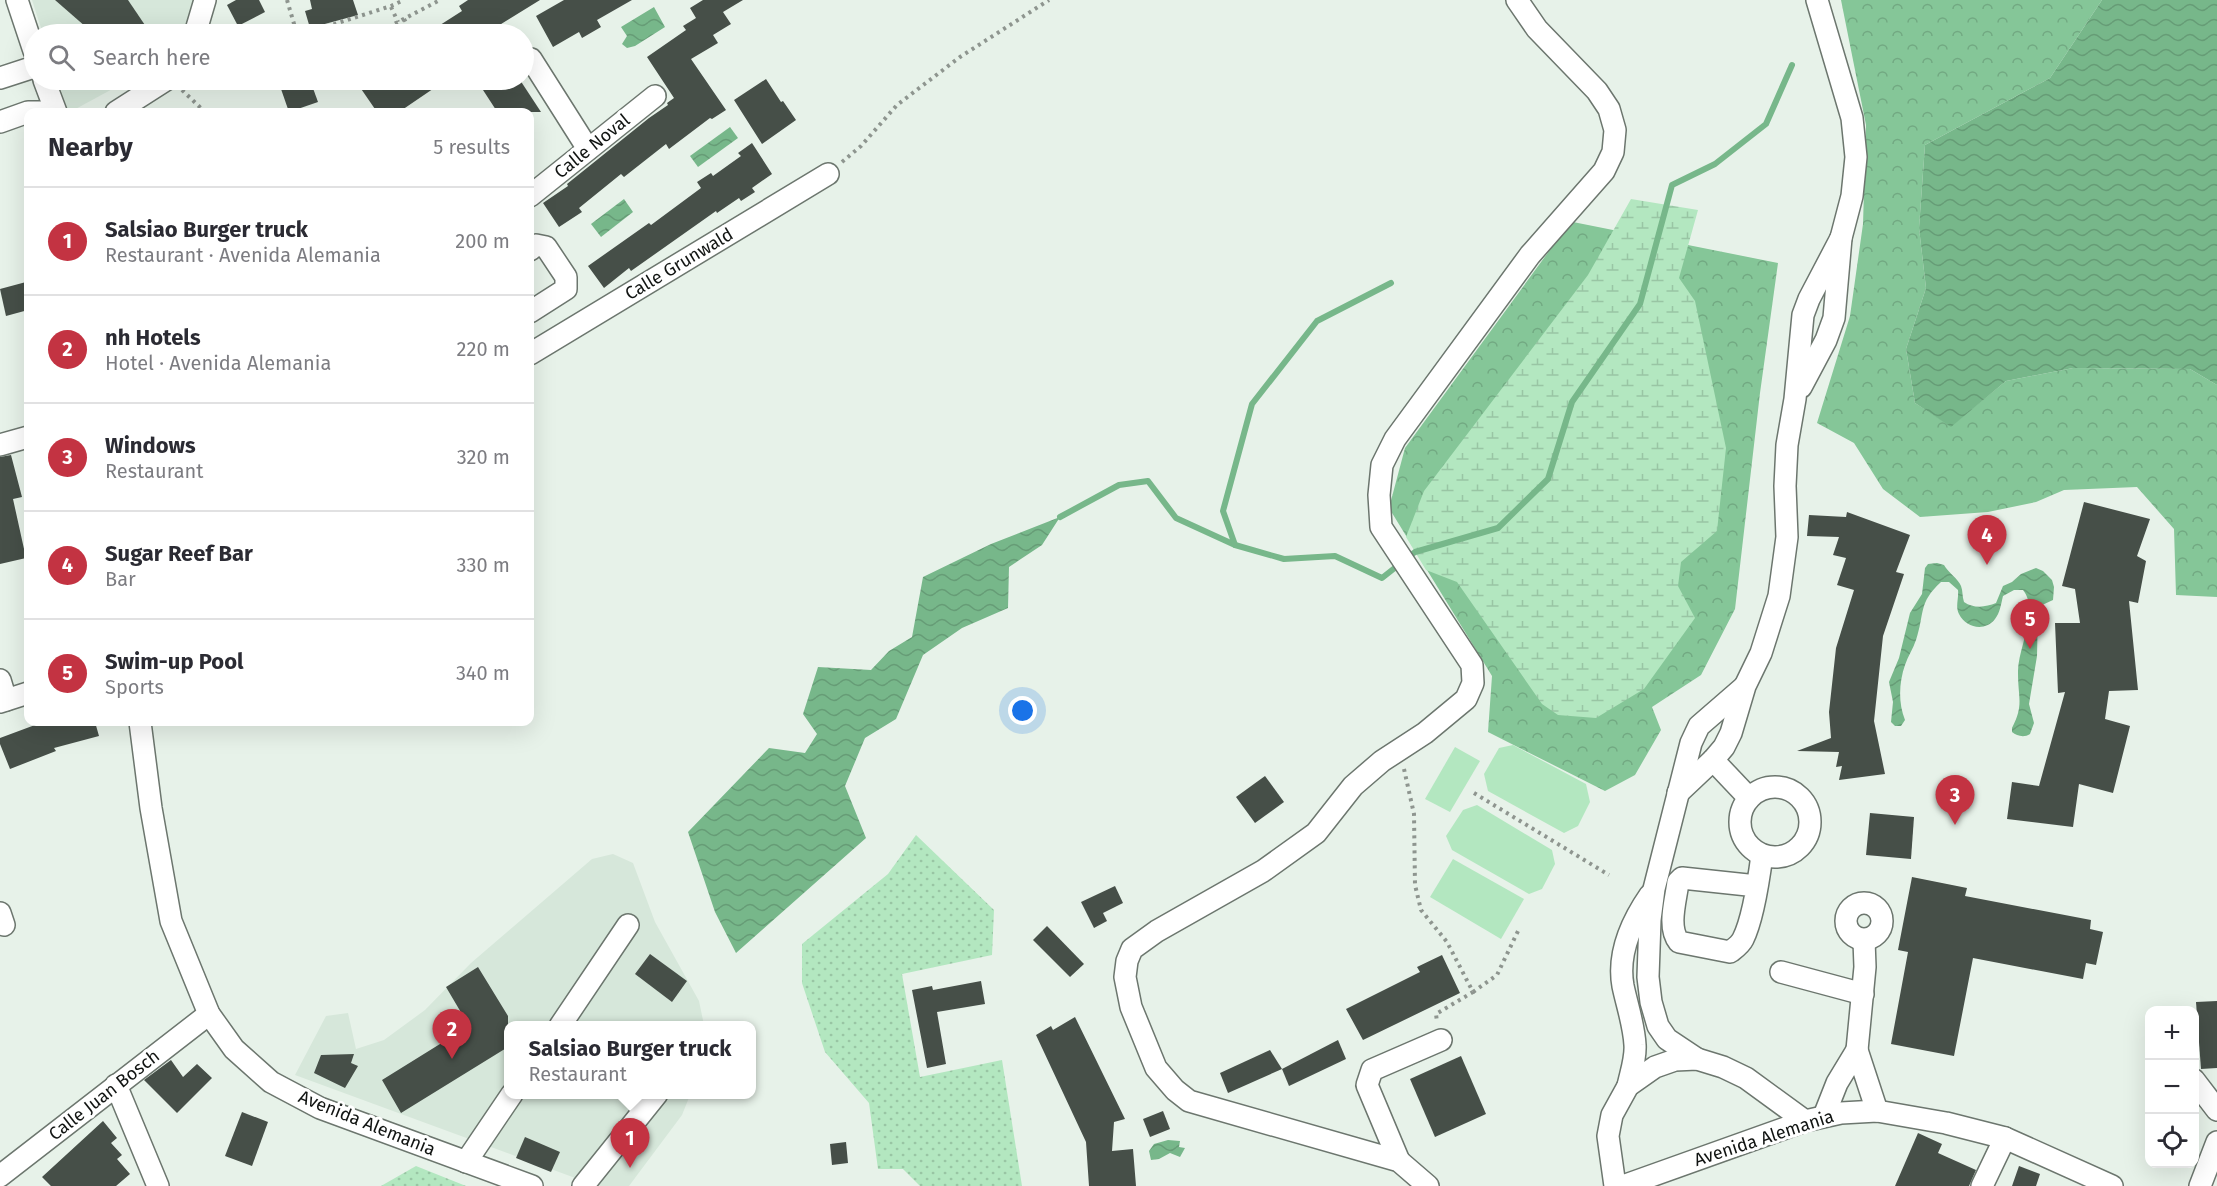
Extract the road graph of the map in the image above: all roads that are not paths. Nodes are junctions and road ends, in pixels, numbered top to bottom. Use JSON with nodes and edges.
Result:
{"nodes":[{"id":1,"x":17,"y":0,"type":"edge"},
{"id":2,"x":205,"y":0,"type":"edge"},
{"id":3,"x":1517,"y":0,"type":"edge"},
{"id":4,"x":1817,"y":0,"type":"edge"},
{"id":5,"x":25,"y":24,"type":"edge"},
{"id":6,"x":197,"y":24,"type":"edge"},
{"id":7,"x":534,"y":64,"type":"edge"},
{"id":8,"x":24,"y":70,"type":"edge"},
{"id":9,"x":0,"y":78,"type":"edge"},
{"id":10,"x":48,"y":90,"type":"edge"},
{"id":11,"x":161,"y":90,"type":"edge"},
{"id":12,"x":655,"y":96,"type":"dead end"},
{"id":13,"x":54,"y":108,"type":"edge"},
{"id":14,"x":124,"y":108,"type":"edge"},
{"id":15,"x":24,"y":113,"type":"edge"},
{"id":16,"x":0,"y":122,"type":"edge"},
{"id":17,"x":588,"y":149,"type":"junction"},
{"id":18,"x":828,"y":174,"type":"road end"},
{"id":19,"x":534,"y":193,"type":"edge"},
{"id":20,"x":1841,"y":238,"type":"junction"},
{"id":21,"x":534,"y":247,"type":"edge"},
{"id":22,"x":534,"y":309,"type":"edge"},
{"id":23,"x":534,"y":352,"type":"edge"},
{"id":24,"x":1795,"y":399,"type":"junction"},
{"id":25,"x":24,"y":438,"type":"edge"},
{"id":26,"x":0,"y":446,"type":"edge"},
{"id":27,"x":0,"y":680,"type":"edge"},
{"id":28,"x":1745,"y":686,"type":"junction"},
{"id":29,"x":24,"y":694,"type":"edge"},
{"id":30,"x":3,"y":701,"type":"edge"},
{"id":31,"x":141,"y":726,"type":"edge"},
{"id":32,"x":1713,"y":760,"type":"junction"},
{"id":33,"x":1678,"y":793,"type":"junction"},
{"id":34,"x":1749,"y":798,"type":"junction"},
{"id":35,"x":1762,"y":855,"type":"junction"},
{"id":36,"x":1757,"y":886,"type":"junction"},
{"id":37,"x":1654,"y":889,"type":"junction"},
{"id":38,"x":628,"y":925,"type":"dead end"},
{"id":39,"x":1864,"y":940,"type":"dead end"},
{"id":40,"x":1781,"y":972,"type":"dead end"},
{"id":41,"x":1648,"y":977,"type":"junction"},
{"id":42,"x":1623,"y":983,"type":"junction"},
{"id":43,"x":1863,"y":994,"type":"junction"},
{"id":44,"x":209,"y":1014,"type":"junction"},
{"id":45,"x":563,"y":1021,"type":"edge"},
{"id":46,"x":1441,"y":1040,"type":"road end"},
{"id":47,"x":1857,"y":1050,"type":"junction"},
{"id":48,"x":1697,"y":1059,"type":"junction"},
{"id":49,"x":116,"y":1085,"type":"junction"},
{"id":50,"x":1628,"y":1086,"type":"junction"},
{"id":51,"x":2199,"y":1087,"type":"edge"},
{"id":52,"x":509,"y":1099,"type":"edge"},
{"id":53,"x":654,"y":1099,"type":"edge"},
{"id":54,"x":2217,"y":1110,"type":"edge"},
{"id":55,"x":1877,"y":1111,"type":"junction"},
{"id":56,"x":1814,"y":1118,"type":"junction"},
{"id":57,"x":2005,"y":1138,"type":"junction"},
{"id":58,"x":2217,"y":1142,"type":"edge"},
{"id":59,"x":1399,"y":1161,"type":"junction"},
{"id":60,"x":466,"y":1162,"type":"junction"},
{"id":61,"x":0,"y":1176,"type":"edge"},
{"id":62,"x":158,"y":1186,"type":"edge"},
{"id":63,"x":532,"y":1186,"type":"edge"},
{"id":64,"x":583,"y":1186,"type":"edge"},
{"id":65,"x":1428,"y":1186,"type":"edge"},
{"id":66,"x":1624,"y":1186,"type":"edge"},
{"id":67,"x":1982,"y":1186,"type":"edge"},
{"id":68,"x":2112,"y":1186,"type":"edge"},
{"id":69,"x":2200,"y":1186,"type":"edge"}],
"edges":[{"from":1,"to":5,"type":"street"},
{"from":2,"to":6,"type":"street"},
{"from":3,"to":59,"type":"street"},
{"from":4,"to":20,"type":"street"},
{"from":7,"to":17,"type":"street"},
{"from":8,"to":9,"type":"street"},
{"from":10,"to":13,"type":"street"},
{"from":11,"to":14,"type":"street"},
{"from":12,"to":17,"type":"street","name":"Calle Noval"},
{"from":15,"to":16,"type":"street"},
{"from":17,"to":19,"type":"street","name":"Calle Noval"},
{"from":18,"to":23,"type":"street","name":"Calle Grunwald"},
{"from":20,"to":24,"type":"street"},
{"from":20,"to":24,"type":"street"},
{"from":21,"to":22,"type":"street"},
{"from":24,"to":28,"type":"street"},
{"from":25,"to":26,"type":"street"},
{"from":27,"to":30,"type":"street"},
{"from":28,"to":32,"type":"street"},
{"from":28,"to":33,"type":"street"},
{"from":29,"to":30,"type":"street"},
{"from":31,"to":44,"type":"street","name":"Avenida Alemania"},
{"from":32,"to":33,"type":"street"},
{"from":32,"to":34,"type":"street"},
{"from":33,"to":37,"type":"street"},
{"from":34,"to":35,"type":"street"},
{"from":34,"to":35,"type":"street"},
{"from":35,"to":36,"type":"street"},
{"from":36,"to":36,"type":"street"},
{"from":37,"to":41,"type":"street"},
{"from":37,"to":42,"type":"street"},
{"from":38,"to":45,"type":"street"},
{"from":39,"to":43,"type":"street"},
{"from":40,"to":43,"type":"street"},
{"from":41,"to":42,"type":"street"},
{"from":41,"to":48,"type":"street"},
{"from":42,"to":50,"type":"street"},
{"from":43,"to":47,"type":"street"},
{"from":44,"to":49,"type":"street","name":"Calle Juan Bosch"},
{"from":44,"to":60,"type":"street","name":"Avenida Alemania"},
{"from":46,"to":59,"type":"street"},
{"from":47,"to":55,"type":"street"},
{"from":47,"to":56,"type":"street"},
{"from":48,"to":50,"type":"street"},
{"from":48,"to":56,"type":"street"},
{"from":49,"to":61,"type":"street","name":"Calle Juan Bosch"},
{"from":49,"to":62,"type":"street"},
{"from":50,"to":66,"type":"street"},
{"from":51,"to":54,"type":"street"},
{"from":52,"to":60,"type":"street"},
{"from":53,"to":64,"type":"street"},
{"from":55,"to":56,"type":"street","name":"Avenida Alemania"},
{"from":55,"to":57,"type":"street","name":"Avenida Alemania"},
{"from":56,"to":66,"type":"street","name":"Avenida Alemania"},
{"from":57,"to":67,"type":"street"},
{"from":57,"to":68,"type":"street","name":"Avenida Alemania"},
{"from":58,"to":69,"type":"street"},
{"from":59,"to":65,"type":"street"},
{"from":60,"to":63,"type":"street","name":"Avenida Alemania"}]}
